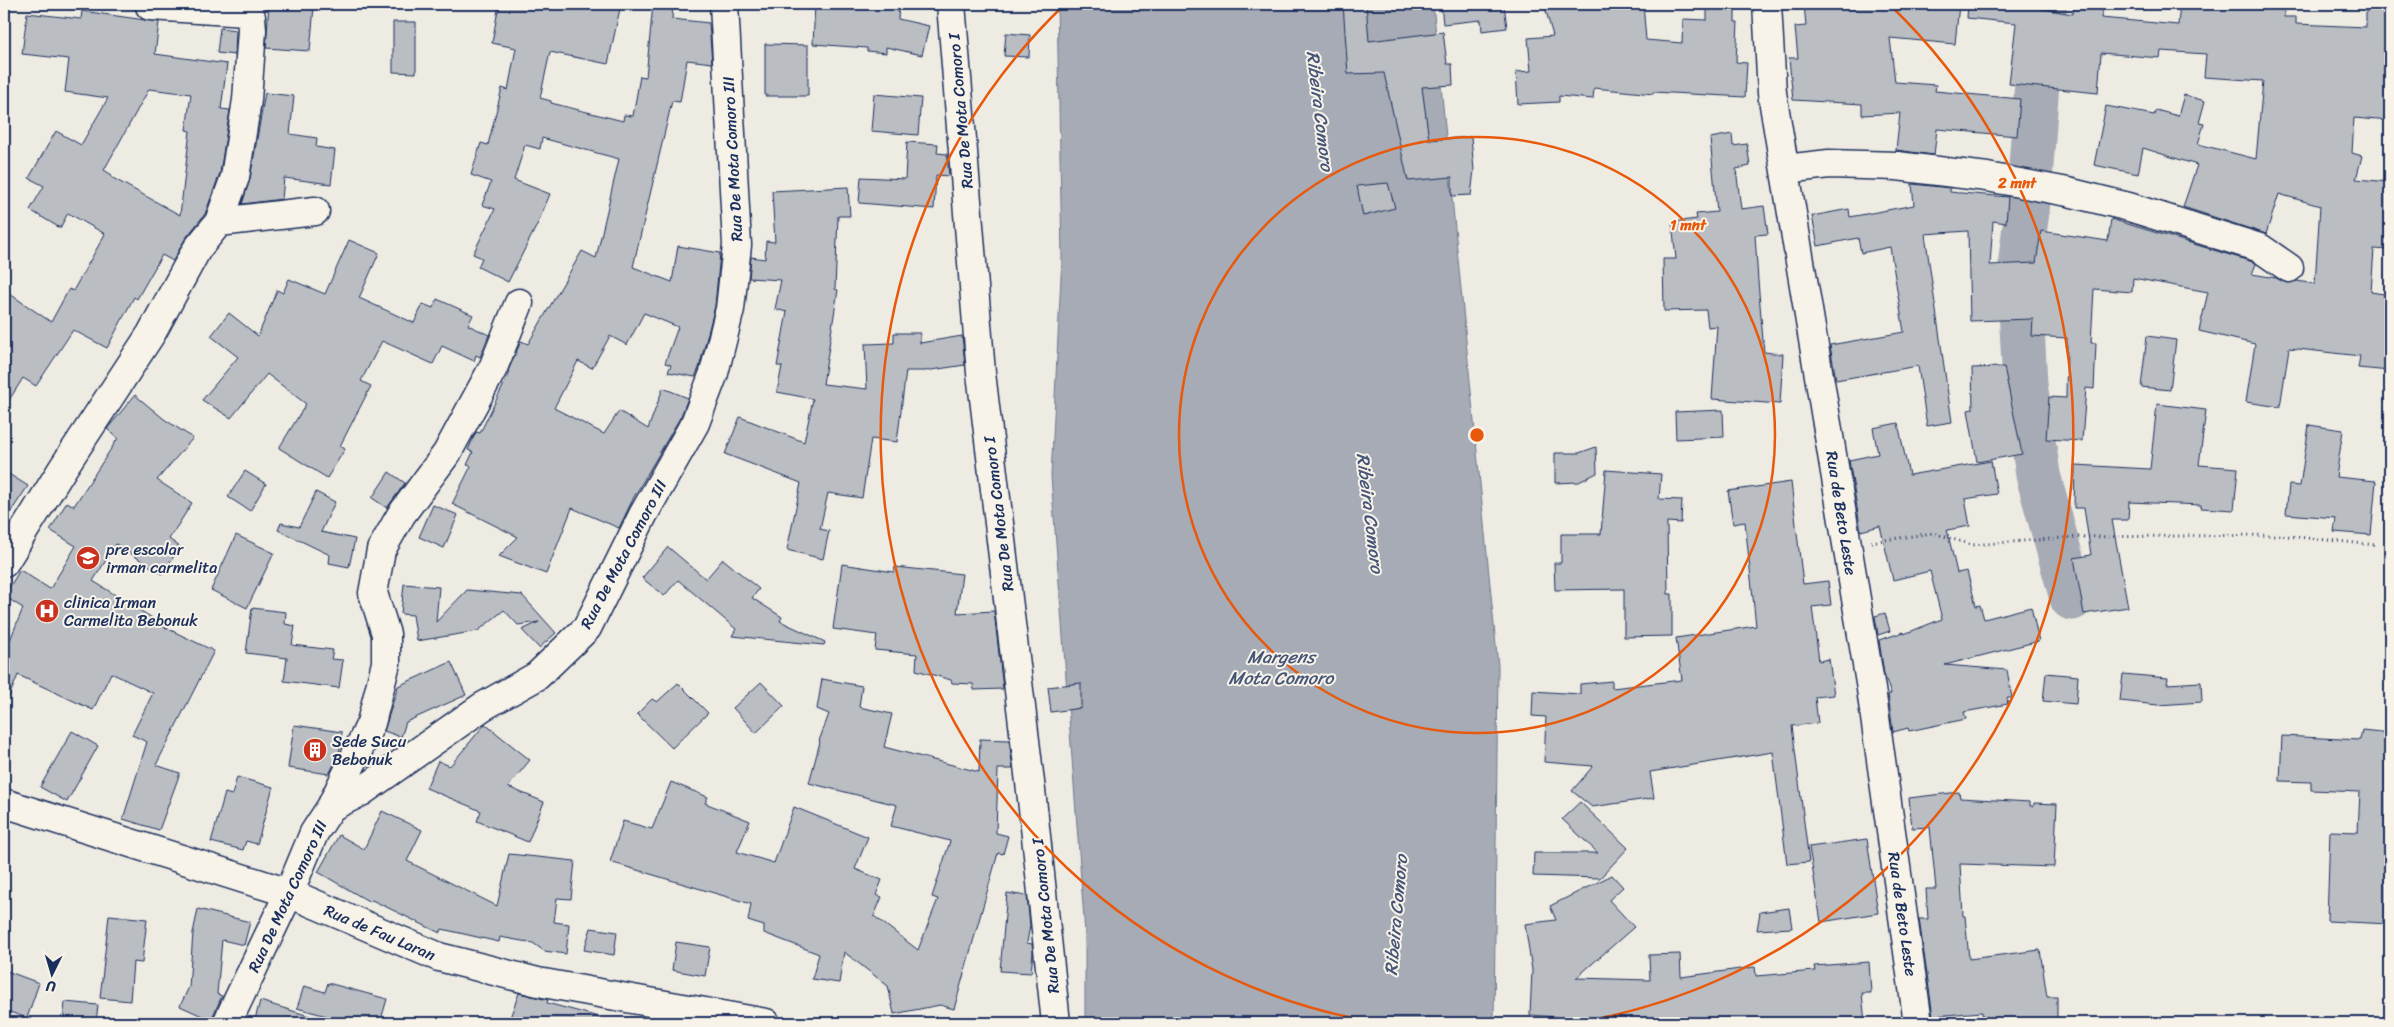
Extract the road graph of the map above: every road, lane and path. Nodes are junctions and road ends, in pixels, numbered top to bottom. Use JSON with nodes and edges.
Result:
{"nodes":[{"id":1,"x":724,"y":4,"type":"edge"},
{"id":2,"x":951,"y":4,"type":"edge"},
{"id":3,"x":1767,"y":4,"type":"edge"},
{"id":4,"x":150,"y":6,"type":"dead end"},
{"id":5,"x":1785,"y":169,"type":"junction"},
{"id":6,"x":316,"y":211,"type":"dead end"},
{"id":7,"x":219,"y":222,"type":"junction"},
{"id":8,"x":2289,"y":268,"type":"dead end"},
{"id":9,"x":519,"y":303,"type":"dead end"},
{"id":10,"x":1866,"y":542,"type":"dead end"},
{"id":11,"x":2376,"y":545,"type":"dead end"},
{"id":12,"x":4,"y":563,"type":"edge"},
{"id":13,"x":4,"y":803,"type":"edge"},
{"id":14,"x":331,"y":807,"type":"junction"},
{"id":15,"x":289,"y":894,"type":"junction"},
{"id":16,"x":227,"y":1023,"type":"edge"},
{"id":17,"x":766,"y":1023,"type":"edge"},
{"id":18,"x":1056,"y":1023,"type":"edge"},
{"id":19,"x":1918,"y":1023,"type":"edge"}],
"edges":[{"from":1,"to":14,"type":"street","name":"Rua De Mota Comoro III"},
{"from":2,"to":18,"type":"street","name":"Rua De Mota Comoro I"},
{"from":3,"to":5,"type":"street","name":"Rua de Beto Leste"},
{"from":4,"to":7,"type":"street"},
{"from":5,"to":8,"type":"street"},
{"from":5,"to":19,"type":"street","name":"Rua de Beto Leste"},
{"from":6,"to":7,"type":"street"},
{"from":7,"to":12,"type":"street"},
{"from":9,"to":14,"type":"street"},
{"from":10,"to":11,"type":"path"},
{"from":13,"to":15,"type":"street","name":"Rua de Fau Laran"},
{"from":14,"to":15,"type":"street","name":"Rua De Mota Comoro III"},
{"from":15,"to":16,"type":"street","name":"Rua De Mota Comoro III"},
{"from":15,"to":17,"type":"street","name":"Rua de Fau Laran"}]}
